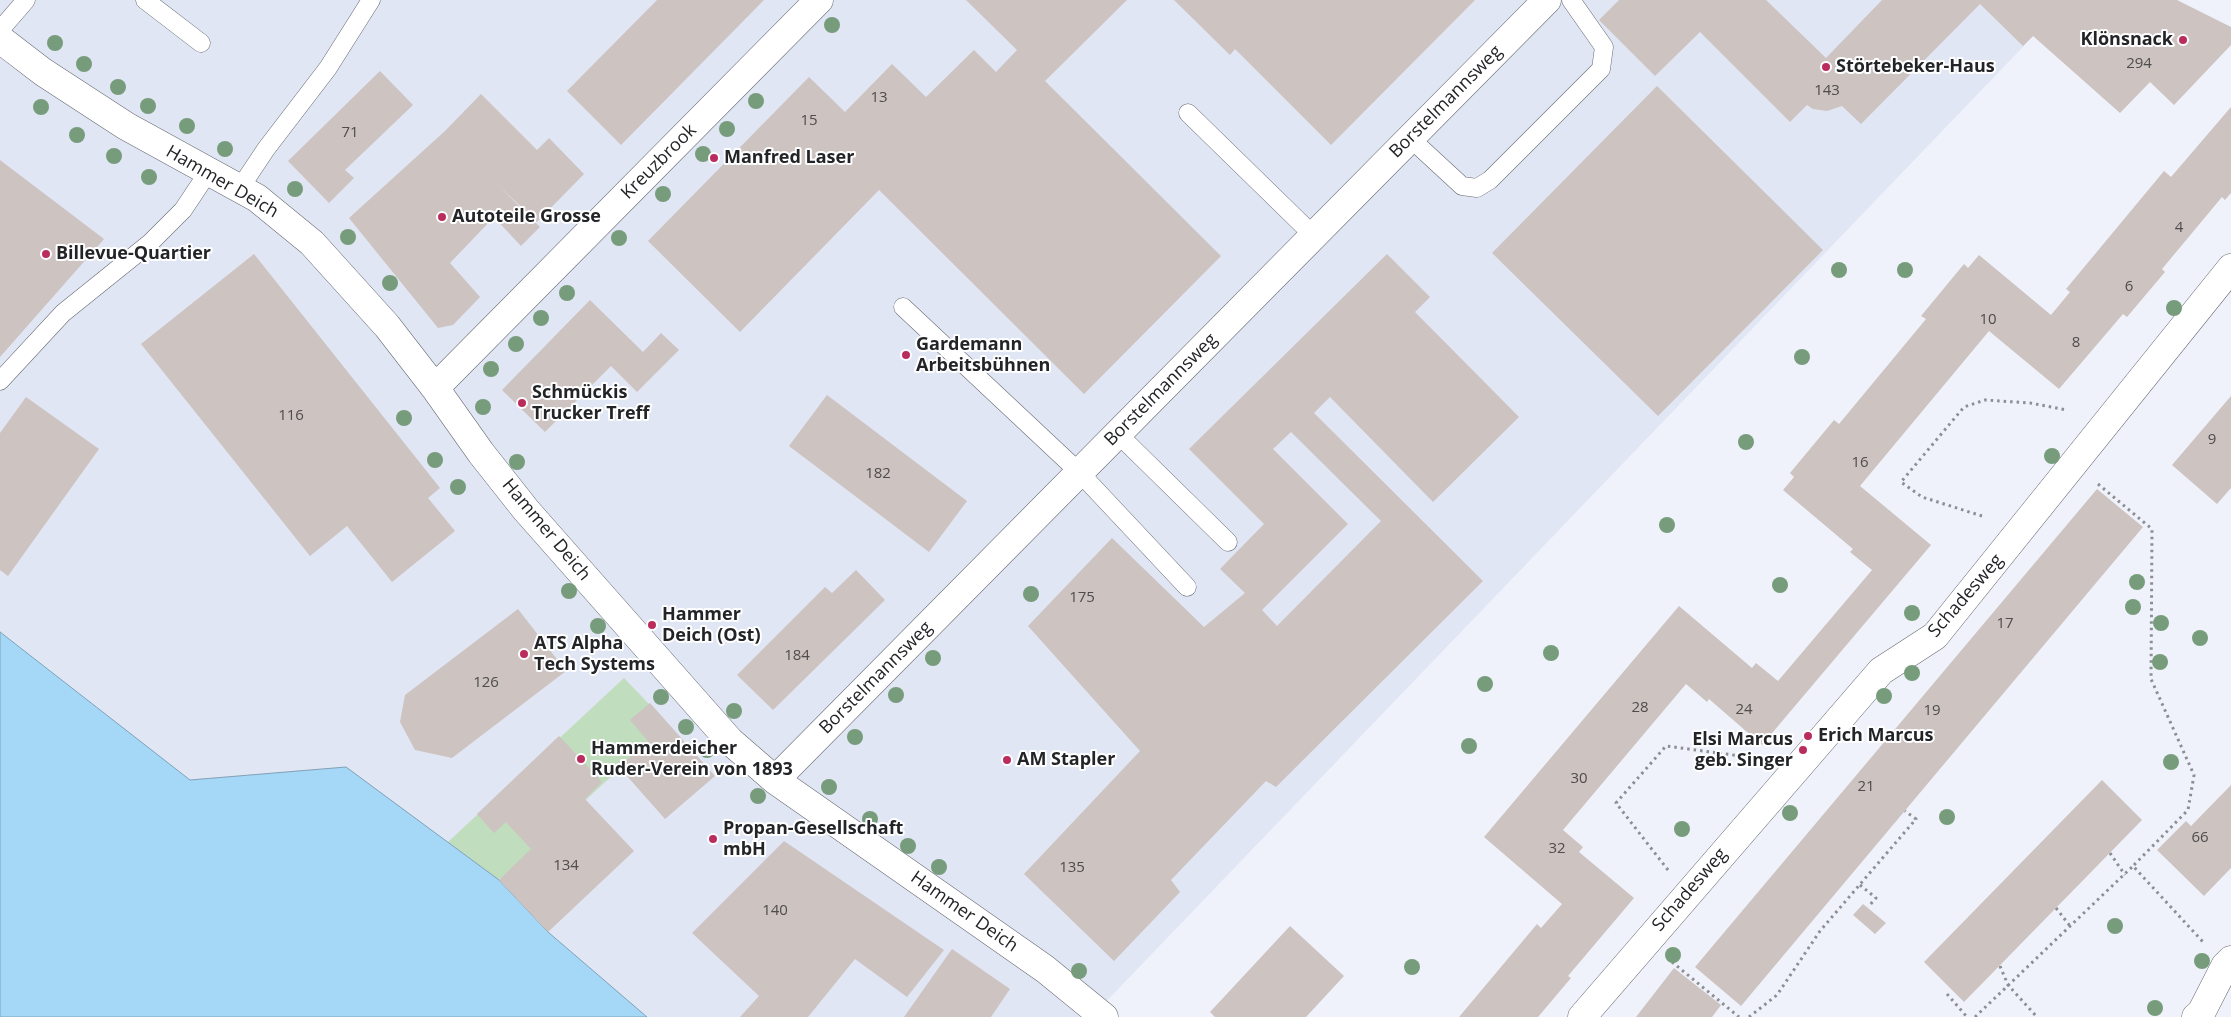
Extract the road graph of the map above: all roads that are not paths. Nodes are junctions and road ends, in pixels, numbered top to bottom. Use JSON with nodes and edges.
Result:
{"nodes":[{"id":1,"x":26,"y":0,"type":"edge"},
{"id":2,"x":145,"y":0,"type":"edge"},
{"id":3,"x":372,"y":0,"type":"edge"},
{"id":4,"x":819,"y":0,"type":"edge"},
{"id":5,"x":1547,"y":0,"type":"edge"},
{"id":6,"x":1571,"y":0,"type":"edge"},
{"id":7,"x":0,"y":30,"type":"edge"},
{"id":8,"x":0,"y":38,"type":"edge"},
{"id":9,"x":201,"y":43,"type":"dead end"},
{"id":10,"x":1188,"y":113,"type":"dead end"},
{"id":11,"x":1410,"y":138,"type":"junction"},
{"id":12,"x":209,"y":171,"type":"junction"},
{"id":13,"x":240,"y":188,"type":"junction"},
{"id":14,"x":1314,"y":236,"type":"junction"},
{"id":15,"x":2231,"y":268,"type":"edge"},
{"id":16,"x":903,"y":307,"type":"dead end"},
{"id":17,"x":0,"y":381,"type":"edge"},
{"id":18,"x":435,"y":388,"type":"junction"},
{"id":19,"x":1118,"y":434,"type":"junction"},
{"id":20,"x":1080,"y":473,"type":"junction"},
{"id":21,"x":1228,"y":542,"type":"dead end"},
{"id":22,"x":1187,"y":587,"type":"dead end"},
{"id":23,"x":775,"y":780,"type":"junction"},
{"id":24,"x":2228,"y":963,"type":"edge"},
{"id":25,"x":1104,"y":1017,"type":"edge"},
{"id":26,"x":1582,"y":1017,"type":"edge"},
{"id":27,"x":2196,"y":1017,"type":"edge"}],
"edges":[{"from":1,"to":7,"type":"lane"},
{"from":2,"to":9,"type":"lane"},
{"from":3,"to":13,"type":"lane"},
{"from":4,"to":18,"type":"street","name":"Kreuzbrook"},
{"from":5,"to":11,"type":"street","name":"Borstelmannsweg"},
{"from":6,"to":11,"type":"lane"},
{"from":8,"to":12,"type":"street","name":"Hammer Deich"},
{"from":10,"to":14,"type":"lane"},
{"from":11,"to":14,"type":"street","name":"Borstelmannsweg"},
{"from":12,"to":13,"type":"street","name":"Hammer Deich"},
{"from":12,"to":17,"type":"lane"},
{"from":13,"to":18,"type":"street","name":"Hammer Deich"},
{"from":14,"to":19,"type":"street","name":"Borstelmannsweg"},
{"from":15,"to":26,"type":"street","name":"Schadesweg"},
{"from":16,"to":20,"type":"lane"},
{"from":18,"to":23,"type":"street","name":"Hammer Deich"},
{"from":19,"to":20,"type":"street","name":"Borstelmannsweg"},
{"from":19,"to":21,"type":"lane"},
{"from":20,"to":22,"type":"lane"},
{"from":20,"to":23,"type":"street","name":"Borstelmannsweg"},
{"from":23,"to":25,"type":"street","name":"Hammer Deich"},
{"from":24,"to":27,"type":"street"}]}
